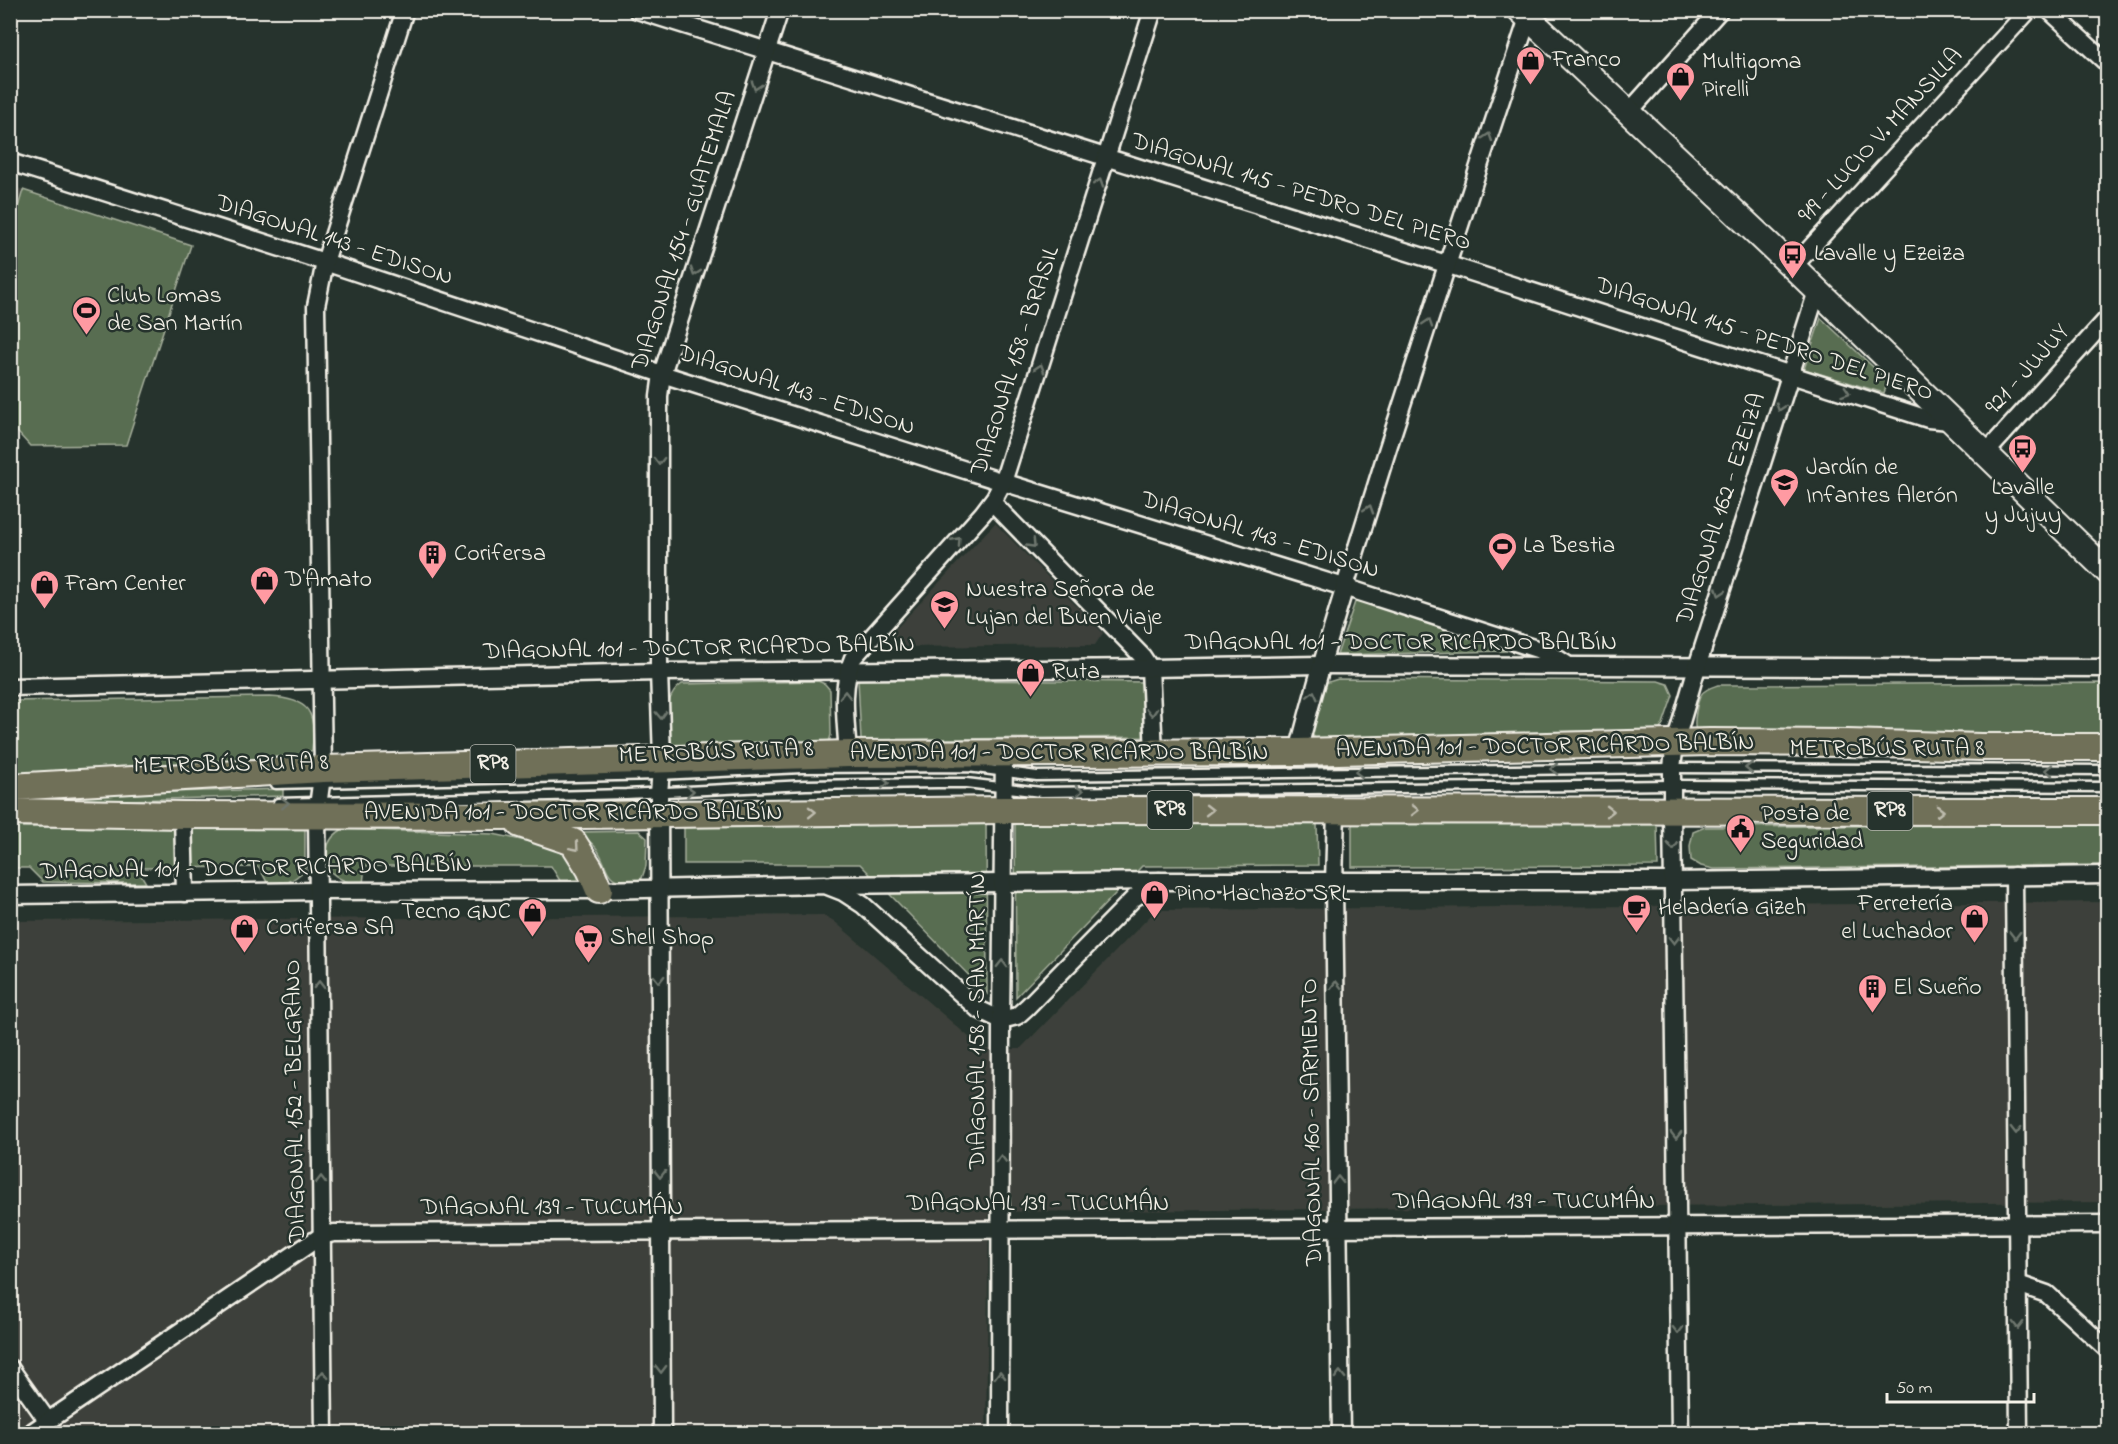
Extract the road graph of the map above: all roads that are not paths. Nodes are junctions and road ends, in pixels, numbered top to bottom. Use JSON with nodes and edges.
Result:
{"nodes":[{"id":1,"x":405,"y":10,"type":"edge"},
{"id":2,"x":637,"y":10,"type":"edge"},
{"id":3,"x":780,"y":10,"type":"edge"},
{"id":4,"x":1153,"y":10,"type":"edge"},
{"id":5,"x":1720,"y":10,"type":"edge"},
{"id":6,"x":2029,"y":10,"type":"edge"},
{"id":7,"x":2049,"y":10,"type":"edge"},
{"id":8,"x":1524,"y":14,"type":"edge"},
{"id":9,"x":767,"y":52,"type":"junction"},
{"id":10,"x":2108,"y":64,"type":"edge"},
{"id":11,"x":1629,"y":112,"type":"junction"},
{"id":12,"x":1107,"y":158,"type":"junction"},
{"id":13,"x":10,"y":162,"type":"edge"},
{"id":14,"x":325,"y":262,"type":"junction"},
{"id":15,"x":1446,"y":264,"type":"junction"},
{"id":16,"x":1793,"y":267,"type":"junction"},
{"id":17,"x":1817,"y":291,"type":"junction"},
{"id":18,"x":2108,"y":318,"type":"edge"},
{"id":19,"x":662,"y":374,"type":"junction"},
{"id":20,"x":1790,"y":374,"type":"junction"},
{"id":21,"x":1950,"y":421,"type":"junction"},
{"id":22,"x":1985,"y":454,"type":"junction"},
{"id":23,"x":1003,"y":482,"type":"junction"},
{"id":24,"x":992,"y":502,"type":"junction"},
{"id":25,"x":2108,"y":572,"type":"edge"},
{"id":26,"x":1344,"y":587,"type":"junction"},
{"id":27,"x":1320,"y":665,"type":"junction"},
{"id":28,"x":1567,"y":665,"type":"junction"},
{"id":29,"x":1697,"y":667,"type":"junction"},
{"id":30,"x":1150,"y":668,"type":"junction"},
{"id":31,"x":2108,"y":668,"type":"edge"},
{"id":32,"x":848,"y":669,"type":"junction"},
{"id":33,"x":659,"y":672,"type":"junction"},
{"id":34,"x":321,"y":681,"type":"junction"},
{"id":35,"x":10,"y":687,"type":"edge"},
{"id":36,"x":1675,"y":743,"type":"junction"},
{"id":37,"x":2108,"y":747,"type":"edge"},
{"id":38,"x":1298,"y":752,"type":"junction"},
{"id":39,"x":1154,"y":753,"type":"junction"},
{"id":40,"x":848,"y":754,"type":"junction"},
{"id":41,"x":1004,"y":762,"type":"junction"},
{"id":42,"x":2108,"y":770,"type":"edge"},
{"id":43,"x":322,"y":776,"type":"junction"},
{"id":44,"x":1672,"y":776,"type":"junction"},
{"id":45,"x":261,"y":784,"type":"dead end"},
{"id":46,"x":214,"y":785,"type":"dead end"},
{"id":47,"x":660,"y":785,"type":"junction"},
{"id":48,"x":2108,"y":788,"type":"edge"},
{"id":49,"x":1004,"y":799,"type":"junction"},
{"id":50,"x":12,"y":800,"type":"edge"},
{"id":51,"x":273,"y":803,"type":"dead end"},
{"id":52,"x":318,"y":808,"type":"junction"},
{"id":53,"x":193,"y":810,"type":"junction"},
{"id":54,"x":1336,"y":810,"type":"junction"},
{"id":55,"x":2108,"y":811,"type":"edge"},
{"id":56,"x":1672,"y":812,"type":"junction"},
{"id":57,"x":503,"y":816,"type":"junction"},
{"id":58,"x":2108,"y":875,"type":"edge"},
{"id":59,"x":2014,"y":876,"type":"junction"},
{"id":60,"x":1674,"y":881,"type":"junction"},
{"id":61,"x":1160,"y":882,"type":"junction"},
{"id":62,"x":1335,"y":883,"type":"junction"},
{"id":63,"x":1003,"y":884,"type":"junction"},
{"id":64,"x":825,"y":885,"type":"junction"},
{"id":65,"x":659,"y":889,"type":"junction"},
{"id":66,"x":599,"y":890,"type":"junction"},
{"id":67,"x":318,"y":891,"type":"junction"},
{"id":68,"x":185,"y":893,"type":"junction"},
{"id":69,"x":10,"y":895,"type":"edge"},
{"id":70,"x":1000,"y":1020,"type":"junction"},
{"id":71,"x":2017,"y":1224,"type":"junction"},
{"id":72,"x":2108,"y":1224,"type":"edge"},
{"id":73,"x":1677,"y":1225,"type":"junction"},
{"id":74,"x":1339,"y":1227,"type":"junction"},
{"id":75,"x":1001,"y":1228,"type":"junction"},
{"id":76,"x":660,"y":1232,"type":"junction"},
{"id":77,"x":321,"y":1236,"type":"junction"},
{"id":78,"x":2018,"y":1284,"type":"junction"},
{"id":79,"x":2108,"y":1350,"type":"edge"},
{"id":80,"x":10,"y":1368,"type":"edge"},
{"id":81,"x":47,"y":1420,"type":"junction"},
{"id":82,"x":29,"y":1434,"type":"edge"},
{"id":83,"x":324,"y":1434,"type":"edge"},
{"id":84,"x":662,"y":1434,"type":"edge"},
{"id":85,"x":1000,"y":1434,"type":"edge"},
{"id":86,"x":1341,"y":1434,"type":"edge"},
{"id":87,"x":1680,"y":1434,"type":"edge"},
{"id":88,"x":2019,"y":1434,"type":"edge"}],
"edges":[{"from":1,"to":14,"type":"street","name":"DIAGONAL 152 - BELGRANO"},
{"from":2,"to":9,"type":"street","name":"DIAGONAL 145 - PEDRO DEL PIERO"},
{"from":3,"to":9,"type":"street","name":"DIAGONAL 154 - GUATEMALA"},
{"from":4,"to":12,"type":"street","name":"DIAGONAL 158 - BRASIL"},
{"from":5,"to":11,"type":"street"},
{"from":6,"to":16,"type":"street","name":"919 - LUCIO V. MANSILLA"},
{"from":7,"to":10,"type":"street"},
{"from":8,"to":11,"type":"main road"},
{"from":15,"to":8,"type":"street","one_way":true},
{"from":9,"to":12,"type":"street","name":"DIAGONAL 145 - PEDRO DEL PIERO"},
{"from":9,"to":19,"type":"street","name":"DIAGONAL 154 - GUATEMALA","one_way":true},
{"from":11,"to":16,"type":"main road"},
{"from":12,"to":15,"type":"street","name":"DIAGONAL 145 - PEDRO DEL PIERO"},
{"from":23,"to":12,"type":"street","name":"DIAGONAL 158 - BRASIL","one_way":true},
{"from":13,"to":14,"type":"street","name":"DIAGONAL 143 - EDISON"},
{"from":14,"to":19,"type":"street","name":"DIAGONAL 143 - EDISON"},
{"from":14,"to":34,"type":"street","name":"DIAGONAL 152 - BELGRANO"},
{"from":15,"to":20,"type":"street","name":"DIAGONAL 145 - PEDRO DEL PIERO"},
{"from":26,"to":15,"type":"street","one_way":true},
{"from":16,"to":17,"type":"main road"},
{"from":17,"to":20,"type":"street","name":"DIAGONAL 162 - EZEIZA"},
{"from":17,"to":21,"type":"main road"},
{"from":18,"to":22,"type":"street","name":"921 - JUJUY"},
{"from":19,"to":23,"type":"street","name":"DIAGONAL 143 - EDISON"},
{"from":19,"to":33,"type":"street","name":"DIAGONAL 154 - GUATEMALA","one_way":true},
{"from":20,"to":21,"type":"street","name":"DIAGONAL 145 - PEDRO DEL PIERO","one_way":true},
{"from":20,"to":29,"type":"street","name":"DIAGONAL 162 - EZEIZA","one_way":true},
{"from":21,"to":22,"type":"main road"},
{"from":22,"to":25,"type":"main road"},
{"from":23,"to":24,"type":"street","name":"DIAGONAL 158 - BRASIL"},
{"from":23,"to":26,"type":"street","name":"DIAGONAL 143 - EDISON"},
{"from":24,"to":30,"type":"street","one_way":true},
{"from":32,"to":24,"type":"street","name":"DIAGONAL 158 - BRASIL","one_way":true},
{"from":26,"to":27,"type":"street"},
{"from":26,"to":28,"type":"street","name":"DIAGONAL 143 - EDISON"},
{"from":27,"to":28,"type":"street","name":"DIAGONAL 101 - DOCTOR RICARDO BALBÍN"},
{"from":27,"to":30,"type":"street","name":"DIAGONAL 101 - DOCTOR RICARDO BALBÍN"},
{"from":38,"to":27,"type":"street","one_way":true},
{"from":28,"to":29,"type":"street","name":"DIAGONAL 101 - DOCTOR RICARDO BALBÍN"},
{"from":29,"to":31,"type":"street","name":"DIAGONAL 101 - DOCTOR RICARDO BALBÍN"},
{"from":29,"to":36,"type":"street","name":"DIAGONAL 162 - EZEIZA"},
{"from":30,"to":32,"type":"street","name":"DIAGONAL 101 - DOCTOR RICARDO BALBÍN"},
{"from":30,"to":39,"type":"street","one_way":true},
{"from":32,"to":33,"type":"street","name":"DIAGONAL 101 - DOCTOR RICARDO BALBÍN"},
{"from":40,"to":32,"type":"street","name":"DIAGONAL 158 - BRASIL","one_way":true},
{"from":33,"to":34,"type":"street","name":"DIAGONAL 101 - DOCTOR RICARDO BALBÍN"},
{"from":33,"to":47,"type":"street","name":"DIAGONAL 154 - GUATEMALA","one_way":true},
{"from":34,"to":35,"type":"street","name":"DIAGONAL 101 - DOCTOR RICARDO BALBÍN"},
{"from":34,"to":43,"type":"street","name":"DIAGONAL 152 - BELGRANO"},
{"from":36,"to":37,"type":"main road","name":"AVENIDA 101 - DOCTOR RICARDO BALBÍN","number":"RP8"},
{"from":36,"to":38,"type":"main road","name":"AVENIDA 101 - DOCTOR RICARDO BALBÍN","number":"RP8"},
{"from":36,"to":44,"type":"street","name":"DIAGONAL 162 - EZEIZA"},
{"from":38,"to":39,"type":"main road","name":"AVENIDA 101 - DOCTOR RICARDO BALBÍN","number":"RP8"},
{"from":39,"to":41,"type":"main road","name":"AVENIDA 101 - DOCTOR RICARDO BALBÍN","number":"RP8"},
{"from":40,"to":41,"type":"main road","name":"AVENIDA 101 - DOCTOR RICARDO BALBÍN","number":"RP8"},
{"from":40,"to":47,"type":"main road","name":"AVENIDA 101 - DOCTOR RICARDO BALBÍN","number":"RP8"},
{"from":44,"to":41,"type":"lane","name":"METROBÚS RUTA 8","one_way":true},
{"from":41,"to":47,"type":"lane","name":"METROBÚS RUTA 8","one_way":true},
{"from":41,"to":49,"type":"street","name":"DIAGONAL 158 - SAN MARTÍN"},
{"from":42,"to":44,"type":"lane","name":"METROBÚS RUTA 8","one_way":true},
{"from":43,"to":45,"type":"lane","name":"METROBÚS RUTA 8"},
{"from":43,"to":47,"type":"main road","name":"AVENIDA 101 - DOCTOR RICARDO BALBÍN","number":"RP8"},
{"from":43,"to":50,"type":"main road","name":"AVENIDA 101 - DOCTOR RICARDO BALBÍN","number":"RP8"},
{"from":43,"to":52,"type":"street","name":"DIAGONAL 152 - BELGRANO"},
{"from":44,"to":48,"type":"lane","name":"METROBÚS RUTA 8"},
{"from":49,"to":44,"type":"lane","name":"METROBÚS RUTA 8","one_way":true},
{"from":44,"to":56,"type":"street","name":"DIAGONAL 162 - EZEIZA"},
{"from":46,"to":50,"type":"lane","name":"METROBÚS RUTA 8"},
{"from":47,"to":49,"type":"main road","name":"AVENIDA 101 - DOCTOR RICARDO BALBÍN","number":"RP8","one_way":true},
{"from":47,"to":52,"type":"lane","name":"METROBÚS RUTA 8"},
{"from":47,"to":57,"type":"main road","name":"AVENIDA 101 - DOCTOR RICARDO BALBÍN","number":"RP8"},
{"from":47,"to":65,"type":"street","name":"DIAGONAL 154 - GUATEMALA"},
{"from":49,"to":54,"type":"main road","name":"AVENIDA 101 - DOCTOR RICARDO BALBÍN","number":"RP8","one_way":true},
{"from":49,"to":63,"type":"street","name":"DIAGONAL 158 - SAN MARTÍN"},
{"from":50,"to":53,"type":"main road","name":"AVENIDA 101 - DOCTOR RICARDO BALBÍN","number":"RP8"},
{"from":51,"to":52,"type":"lane","name":"METROBÚS RUTA 8","one_way":true},
{"from":52,"to":53,"type":"main road","name":"AVENIDA 101 - DOCTOR RICARDO BALBÍN","number":"RP8"},
{"from":52,"to":57,"type":"main road","name":"AVENIDA 101 - DOCTOR RICARDO BALBÍN","number":"RP8"},
{"from":52,"to":67,"type":"street","name":"DIAGONAL 152 - BELGRANO"},
{"from":53,"to":68,"type":"street"},
{"from":54,"to":56,"type":"main road","name":"AVENIDA 101 - DOCTOR RICARDO BALBÍN","number":"RP8","one_way":true},
{"from":54,"to":62,"type":"street","name":"DIAGONAL 160 - SARMIENTO"},
{"from":56,"to":55,"type":"main road","name":"AVENIDA 101 - DOCTOR RICARDO BALBÍN","number":"RP8","one_way":true},
{"from":56,"to":60,"type":"street","name":"DIAGONAL 162 - EZEIZA","one_way":true},
{"from":57,"to":66,"type":"main road","one_way":true},
{"from":58,"to":59,"type":"street","name":"DIAGONAL 101 - DOCTOR RICARDO BALBÍN"},
{"from":59,"to":60,"type":"street","name":"DIAGONAL 101 - DOCTOR RICARDO BALBÍN"},
{"from":59,"to":71,"type":"street","one_way":true},
{"from":60,"to":62,"type":"street","name":"DIAGONAL 101 - DOCTOR RICARDO BALBÍN"},
{"from":60,"to":73,"type":"street","name":"DIAGONAL 162 - EZEIZA","one_way":true},
{"from":61,"to":62,"type":"street","name":"DIAGONAL 101 - DOCTOR RICARDO BALBÍN"},
{"from":61,"to":63,"type":"street","name":"DIAGONAL 101 - DOCTOR RICARDO BALBÍN"},
{"from":61,"to":70,"type":"street"},
{"from":74,"to":62,"type":"street","name":"DIAGONAL 160 - SARMIENTO","one_way":true},
{"from":63,"to":64,"type":"street","name":"DIAGONAL 101 - DOCTOR RICARDO BALBÍN"},
{"from":70,"to":63,"type":"street","name":"DIAGONAL 158 - SAN MARTÍN","one_way":true},
{"from":64,"to":65,"type":"street","name":"DIAGONAL 101 - DOCTOR RICARDO BALBÍN"},
{"from":64,"to":70,"type":"street","name":"DIAGONAL 101 - DOCTOR RICARDO BALBÍN"},
{"from":65,"to":66,"type":"street","name":"DIAGONAL 101 - DOCTOR RICARDO BALBÍN"},
{"from":65,"to":76,"type":"street","name":"DIAGONAL 154 - GUATEMALA","one_way":true},
{"from":66,"to":67,"type":"street","name":"DIAGONAL 101 - DOCTOR RICARDO BALBÍN"},
{"from":67,"to":68,"type":"street","name":"DIAGONAL 101 - DOCTOR RICARDO BALBÍN"},
{"from":77,"to":67,"type":"street","name":"DIAGONAL 152 - BELGRANO","one_way":true},
{"from":68,"to":69,"type":"street","name":"DIAGONAL 101 - DOCTOR RICARDO BALBÍN"},
{"from":75,"to":70,"type":"street","name":"DIAGONAL 158 - SAN MARTÍN","one_way":true},
{"from":71,"to":72,"type":"street","name":"DIAGONAL 139 - TUCUMÁN"},
{"from":71,"to":73,"type":"street","name":"DIAGONAL 139 - TUCUMÁN"},
{"from":71,"to":78,"type":"street"},
{"from":73,"to":74,"type":"street","name":"DIAGONAL 139 - TUCUMÁN"},
{"from":73,"to":87,"type":"street","name":"DIAGONAL 162 - EZEIZA","one_way":true},
{"from":74,"to":75,"type":"street","name":"DIAGONAL 139 - TUCUMÁN"},
{"from":86,"to":74,"type":"street","name":"DIAGONAL 160 - SARMIENTO","one_way":true},
{"from":75,"to":76,"type":"street","name":"DIAGONAL 139 - TUCUMÁN"},
{"from":85,"to":75,"type":"street","name":"DIAGONAL 158 - SAN MARTÍN","one_way":true},
{"from":76,"to":77,"type":"street","name":"DIAGONAL 139 - TUCUMÁN"},
{"from":76,"to":84,"type":"street","name":"DIAGONAL 154 - GUATEMALA","one_way":true},
{"from":77,"to":81,"type":"street","name":"DIAGONAL 139 - TUCUMÁN"},
{"from":83,"to":77,"type":"street","name":"DIAGONAL 152 - BELGRANO","one_way":true},
{"from":78,"to":79,"type":"street"},
{"from":78,"to":88,"type":"street","one_way":true},
{"from":80,"to":81,"type":"street"},
{"from":81,"to":82,"type":"street","name":"DIAGONAL 139 - TUCUMÁN"}]}
